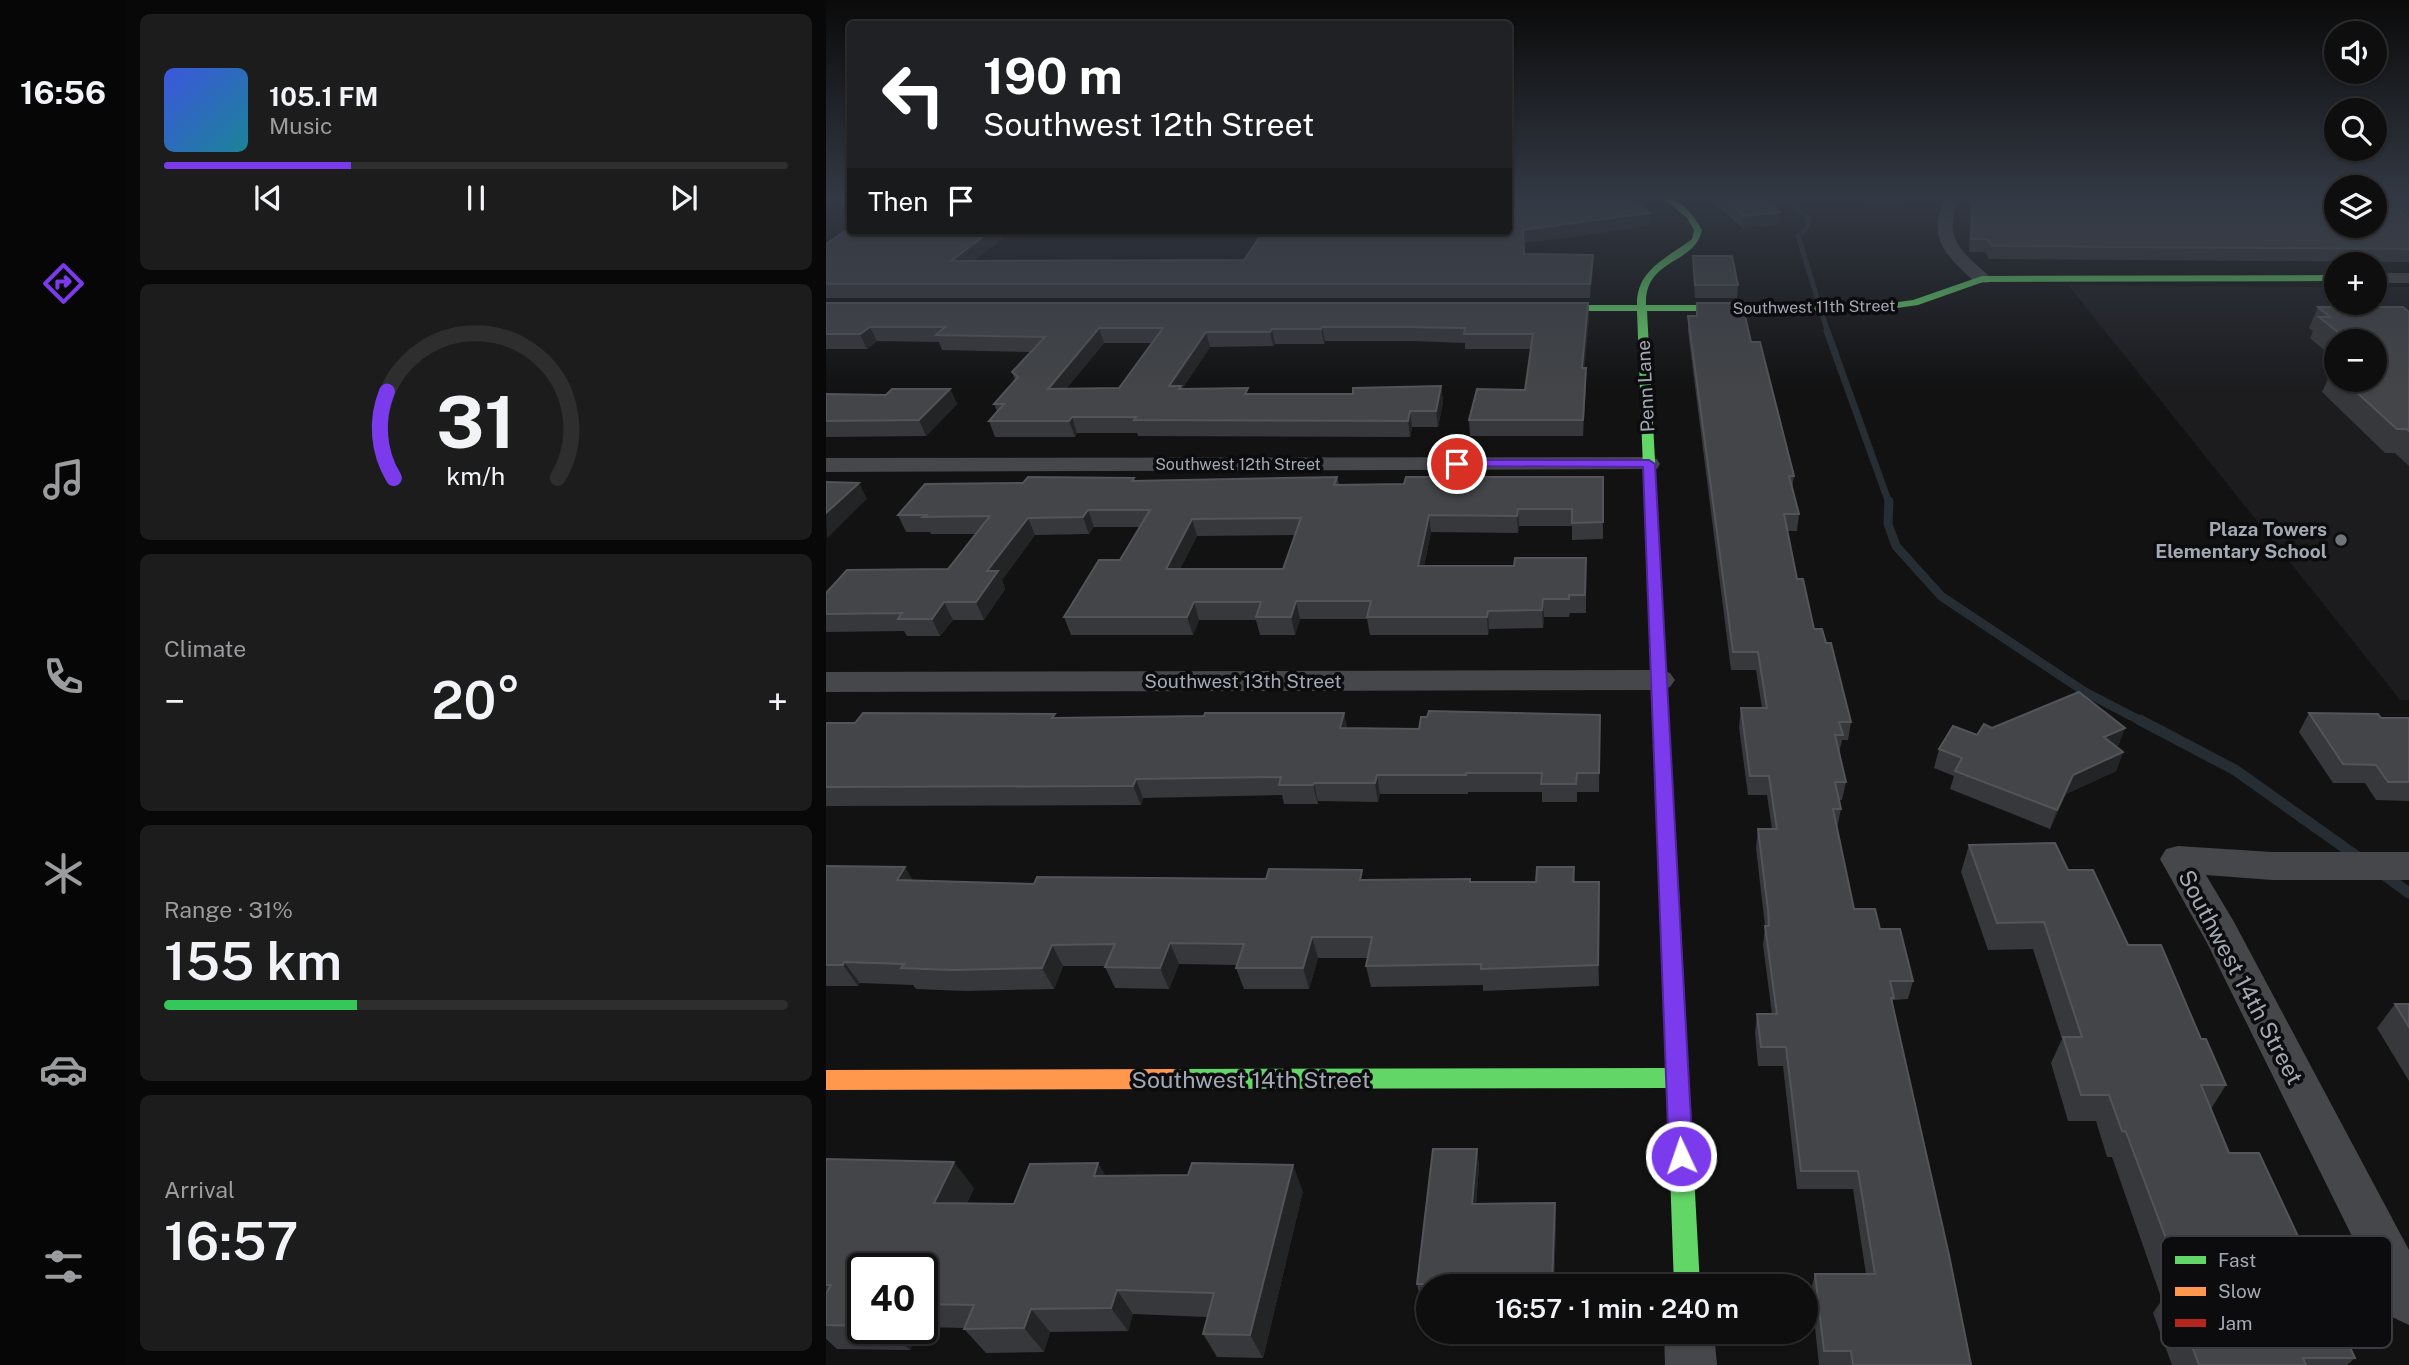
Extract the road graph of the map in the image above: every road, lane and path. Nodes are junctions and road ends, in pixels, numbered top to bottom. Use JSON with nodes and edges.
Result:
{"nodes":[{"id":1,"x":1667,"y":263,"type":"edge"},
{"id":2,"x":1967,"y":263,"type":"edge"},
{"id":3,"x":2324,"y":278,"type":"edge"},
{"id":4,"x":2387,"y":278,"type":"edge"},
{"id":5,"x":2409,"y":278,"type":"edge"},
{"id":6,"x":1982,"y":279,"type":"junction"},
{"id":7,"x":1517,"y":308,"type":"edge"},
{"id":8,"x":1642,"y":308,"type":"junction"},
{"id":9,"x":1649,"y":464,"type":"junction"},
{"id":10,"x":826,"y":465,"type":"edge"},
{"id":11,"x":1660,"y":680,"type":"junction"},
{"id":12,"x":826,"y":682,"type":"edge"},
{"id":13,"x":2409,"y":866,"type":"edge"},
{"id":14,"x":1677,"y":1078,"type":"junction"},
{"id":15,"x":826,"y":1080,"type":"edge"},
{"id":16,"x":2376,"y":1236,"type":"edge"},
{"id":17,"x":2392,"y":1267,"type":"edge"},
{"id":18,"x":1686,"y":1274,"type":"edge"},
{"id":19,"x":2409,"y":1300,"type":"edge"},
{"id":20,"x":1690,"y":1344,"type":"edge"},
{"id":21,"x":1691,"y":1365,"type":"edge"}],
"edges":[{"from":1,"to":8,"type":"street","name":"Penn Lane"},
{"from":2,"to":6,"type":"street"},
{"from":3,"to":6,"type":"street","name":"Southwest 11th Street"},
{"from":4,"to":5,"type":"street"},
{"from":6,"to":8,"type":"street","name":"Southwest 11th Street"},
{"from":7,"to":8,"type":"street","name":"Southwest 11th Street"},
{"from":8,"to":9,"type":"street","name":"Penn Lane"},
{"from":9,"to":10,"type":"street","name":"Southwest 12th Street"},
{"from":9,"to":11,"type":"street","name":"Penn Lane"},
{"from":11,"to":12,"type":"street","name":"Southwest 13th Street"},
{"from":11,"to":14,"type":"street","name":"Penn Lane"},
{"from":13,"to":16,"type":"street","name":"Southwest 14th Street"},
{"from":14,"to":15,"type":"street","name":"Southwest 14th Street"},
{"from":14,"to":18,"type":"street","name":"Penn Lane"},
{"from":17,"to":19,"type":"street","name":"Southwest 14th Street"},
{"from":20,"to":21,"type":"street"}]}
